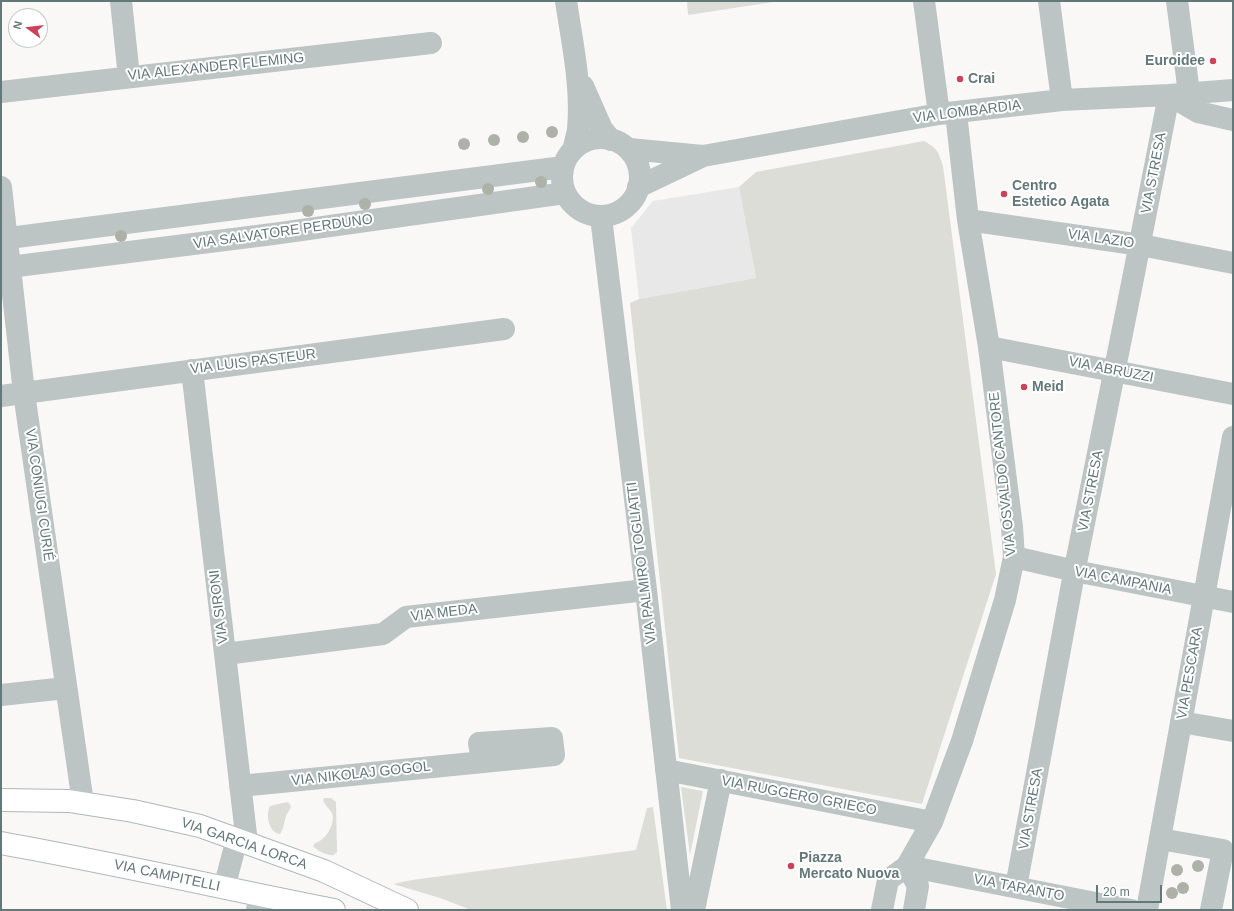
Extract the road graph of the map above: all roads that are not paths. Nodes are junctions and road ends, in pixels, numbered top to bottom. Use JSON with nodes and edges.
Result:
{"nodes":[{"id":1,"x":121,"y":1,"type":"edge"},
{"id":2,"x":566,"y":1,"type":"edge"},
{"id":3,"x":924,"y":1,"type":"edge"},
{"id":4,"x":1049,"y":1,"type":"edge"},
{"id":5,"x":1177,"y":1,"type":"edge"},
{"id":6,"x":431,"y":43,"type":"dead end"},
{"id":7,"x":577,"y":72,"type":"junction"},
{"id":8,"x":129,"y":77,"type":"junction"},
{"id":9,"x":1233,"y":90,"type":"edge"},
{"id":10,"x":1,"y":92,"type":"edge"},
{"id":11,"x":1179,"y":94,"type":"junction"},
{"id":12,"x":1062,"y":100,"type":"junction"},
{"id":13,"x":948,"y":114,"type":"junction"},
{"id":14,"x":1233,"y":120,"type":"edge"},
{"id":15,"x":620,"y":144,"type":"junction"},
{"id":16,"x":703,"y":156,"type":"junction"},
{"id":17,"x":568,"y":158,"type":"junction"},
{"id":18,"x":1,"y":187,"type":"edge"},
{"id":19,"x":638,"y":187,"type":"junction"},
{"id":20,"x":565,"y":193,"type":"junction"},
{"id":21,"x":601,"y":216,"type":"junction"},
{"id":22,"x":968,"y":220,"type":"junction"},
{"id":23,"x":4,"y":238,"type":"edge"},
{"id":24,"x":1141,"y":245,"type":"junction"},
{"id":25,"x":1233,"y":263,"type":"edge"},
{"id":26,"x":5,"y":268,"type":"edge"},
{"id":27,"x":504,"y":329,"type":"dead end"},
{"id":28,"x":990,"y":347,"type":"junction"},
{"id":29,"x":192,"y":370,"type":"junction"},
{"id":30,"x":1114,"y":371,"type":"junction"},
{"id":31,"x":24,"y":393,"type":"junction"},
{"id":32,"x":1233,"y":394,"type":"edge"},
{"id":33,"x":1,"y":396,"type":"edge"},
{"id":34,"x":1233,"y":437,"type":"edge"},
{"id":35,"x":1014,"y":557,"type":"junction"},
{"id":36,"x":1075,"y":571,"type":"junction"},
{"id":37,"x":646,"y":590,"type":"junction"},
{"id":38,"x":1204,"y":597,"type":"junction"},
{"id":39,"x":1233,"y":602,"type":"edge"},
{"id":40,"x":225,"y":654,"type":"junction"},
{"id":41,"x":66,"y":688,"type":"junction"},
{"id":42,"x":1,"y":695,"type":"edge"},
{"id":43,"x":1181,"y":722,"type":"junction"},
{"id":44,"x":1233,"y":731,"type":"edge"},
{"id":45,"x":482,"y":762,"type":"dead end"},
{"id":46,"x":666,"y":770,"type":"junction"},
{"id":47,"x":721,"y":780,"type":"junction"},
{"id":48,"x":240,"y":786,"type":"junction"},
{"id":49,"x":1,"y":800,"type":"edge"},
{"id":50,"x":83,"y":803,"type":"junction"},
{"id":51,"x":932,"y":822,"type":"junction"},
{"id":52,"x":1160,"y":839,"type":"junction"},
{"id":53,"x":242,"y":841,"type":"junction"},
{"id":54,"x":1,"y":843,"type":"edge"},
{"id":55,"x":907,"y":866,"type":"junction"},
{"id":56,"x":1225,"y":879,"type":"edge"},
{"id":57,"x":1016,"y":887,"type":"junction"},
{"id":58,"x":224,"y":888,"type":"junction"},
{"id":59,"x":258,"y":903,"type":"edge"},
{"id":60,"x":334,"y":910,"type":"edge"},
{"id":61,"x":408,"y":910,"type":"edge"},
{"id":62,"x":682,"y":910,"type":"edge"},
{"id":63,"x":694,"y":910,"type":"edge"},
{"id":64,"x":882,"y":910,"type":"edge"},
{"id":65,"x":914,"y":910,"type":"edge"},
{"id":66,"x":1131,"y":910,"type":"edge"},
{"id":67,"x":1147,"y":910,"type":"edge"},
{"id":68,"x":1211,"y":910,"type":"edge"}],
"edges":[{"from":1,"to":8,"type":"street"},
{"from":2,"to":7,"type":"street"},
{"from":3,"to":13,"type":"street","name":"VIA OSVALDO CANTORE"},
{"from":4,"to":12,"type":"street"},
{"from":5,"to":11,"type":"street","name":"VIA STRESA"},
{"from":6,"to":8,"type":"street","name":"VIA ALEXANDER FLEMING"},
{"from":7,"to":15,"type":"street"},
{"from":7,"to":17,"type":"street"},
{"from":8,"to":10,"type":"street","name":"VIA ALEXANDER FLEMING"},
{"from":9,"to":11,"type":"street","name":"VIA LOMBARDIA"},
{"from":11,"to":12,"type":"street","name":"VIA LOMBARDIA"},
{"from":11,"to":14,"type":"street"},
{"from":11,"to":24,"type":"street","name":"VIA STRESA"},
{"from":12,"to":13,"type":"street","name":"VIA LOMBARDIA"},
{"from":13,"to":16,"type":"street","name":"VIA LOMBARDIA"},
{"from":13,"to":22,"type":"street","name":"VIA OSVALDO CANTORE"},
{"from":15,"to":16,"type":"street","name":"VIA LOMBARDIA"},
{"from":15,"to":17,"type":"street"},
{"from":15,"to":19,"type":"street"},
{"from":16,"to":19,"type":"street","name":"VIA LOMBARDIA"},
{"from":17,"to":20,"type":"street"},
{"from":17,"to":23,"type":"street","name":"VIA SALVATORE PERDUNO"},
{"from":18,"to":23,"type":"street","name":"VIA CONIUGI CURIÉ"},
{"from":19,"to":21,"type":"street"},
{"from":20,"to":21,"type":"street"},
{"from":20,"to":26,"type":"street","name":"VIA SALVATORE PERDUNO"},
{"from":21,"to":37,"type":"street","name":"VIA PALMIRO TOGLIATTI"},
{"from":22,"to":24,"type":"street","name":"VIA LAZIO"},
{"from":22,"to":28,"type":"street","name":"VIA OSVALDO CANTORE"},
{"from":23,"to":26,"type":"street","name":"VIA CONIUGI CURIÉ"},
{"from":24,"to":25,"type":"street","name":"VIA LAZIO"},
{"from":24,"to":30,"type":"street","name":"VIA STRESA"},
{"from":26,"to":31,"type":"street","name":"VIA CONIUGI CURIÉ"},
{"from":27,"to":29,"type":"street","name":"VIA LUIS PASTEUR"},
{"from":28,"to":30,"type":"street","name":"VIA ABRUZZI"},
{"from":28,"to":35,"type":"street","name":"VIA OSVALDO CANTORE"},
{"from":29,"to":31,"type":"street","name":"VIA LUIS PASTEUR"},
{"from":29,"to":40,"type":"street","name":"VIA SIRONI"},
{"from":30,"to":32,"type":"street","name":"VIA ABRUZZI"},
{"from":30,"to":36,"type":"street","name":"VIA STRESA"},
{"from":31,"to":33,"type":"street","name":"VIA LUIS PASTEUR"},
{"from":31,"to":41,"type":"street","name":"VIA CONIUGI CURIÉ"},
{"from":34,"to":38,"type":"street","name":"VIA PESCARA"},
{"from":35,"to":36,"type":"street","name":"VIA CAMPANIA"},
{"from":35,"to":51,"type":"street","name":"VIA OSVALDO CANTORE"},
{"from":36,"to":38,"type":"street","name":"VIA CAMPANIA"},
{"from":36,"to":57,"type":"street","name":"VIA STRESA"},
{"from":37,"to":40,"type":"street","name":"VIA MEDA"},
{"from":37,"to":46,"type":"street","name":"VIA PALMIRO TOGLIATTI"},
{"from":38,"to":39,"type":"street","name":"VIA CAMPANIA"},
{"from":38,"to":43,"type":"street","name":"VIA PESCARA"},
{"from":40,"to":48,"type":"street","name":"VIA SIRONI"},
{"from":41,"to":42,"type":"street"},
{"from":41,"to":50,"type":"street","name":"VIA CONIUGI CURIÉ"},
{"from":43,"to":44,"type":"street"},
{"from":43,"to":52,"type":"street","name":"VIA PESCARA"},
{"from":45,"to":48,"type":"street","name":"VIA NIKOLAJ GOGOL"},
{"from":46,"to":47,"type":"street","name":"VIA RUGGERO GRIECO"},
{"from":46,"to":62,"type":"street","name":"VIA PALMIRO TOGLIATTI"},
{"from":47,"to":51,"type":"street","name":"VIA RUGGERO GRIECO"},
{"from":47,"to":63,"type":"street"},
{"from":48,"to":53,"type":"street","name":"VIA SIRONI"},
{"from":49,"to":50,"type":"street","name":"VIA GARCIA LORCA"},
{"from":50,"to":53,"type":"street","name":"VIA GARCIA LORCA"},
{"from":51,"to":55,"type":"street","name":"VIA OSVALDO CANTORE"},
{"from":52,"to":56,"type":"street"},
{"from":52,"to":67,"type":"street","name":"VIA PESCARA"},
{"from":53,"to":58,"type":"street"},
{"from":53,"to":61,"type":"street","name":"VIA GARCIA LORCA"},
{"from":54,"to":58,"type":"street","name":"VIA CAMPITELLI"},
{"from":55,"to":57,"type":"street","name":"VIA TARANTO"},
{"from":55,"to":64,"type":"street","name":"VIA OSVALDO CANTORE"},
{"from":55,"to":65,"type":"street"},
{"from":56,"to":68,"type":"street"},
{"from":57,"to":66,"type":"street","name":"VIA TARANTO"},
{"from":58,"to":59,"type":"street","name":"VIA CAMPITELLI"},
{"from":59,"to":60,"type":"street","name":"VIA CAMPITELLI"}]}
